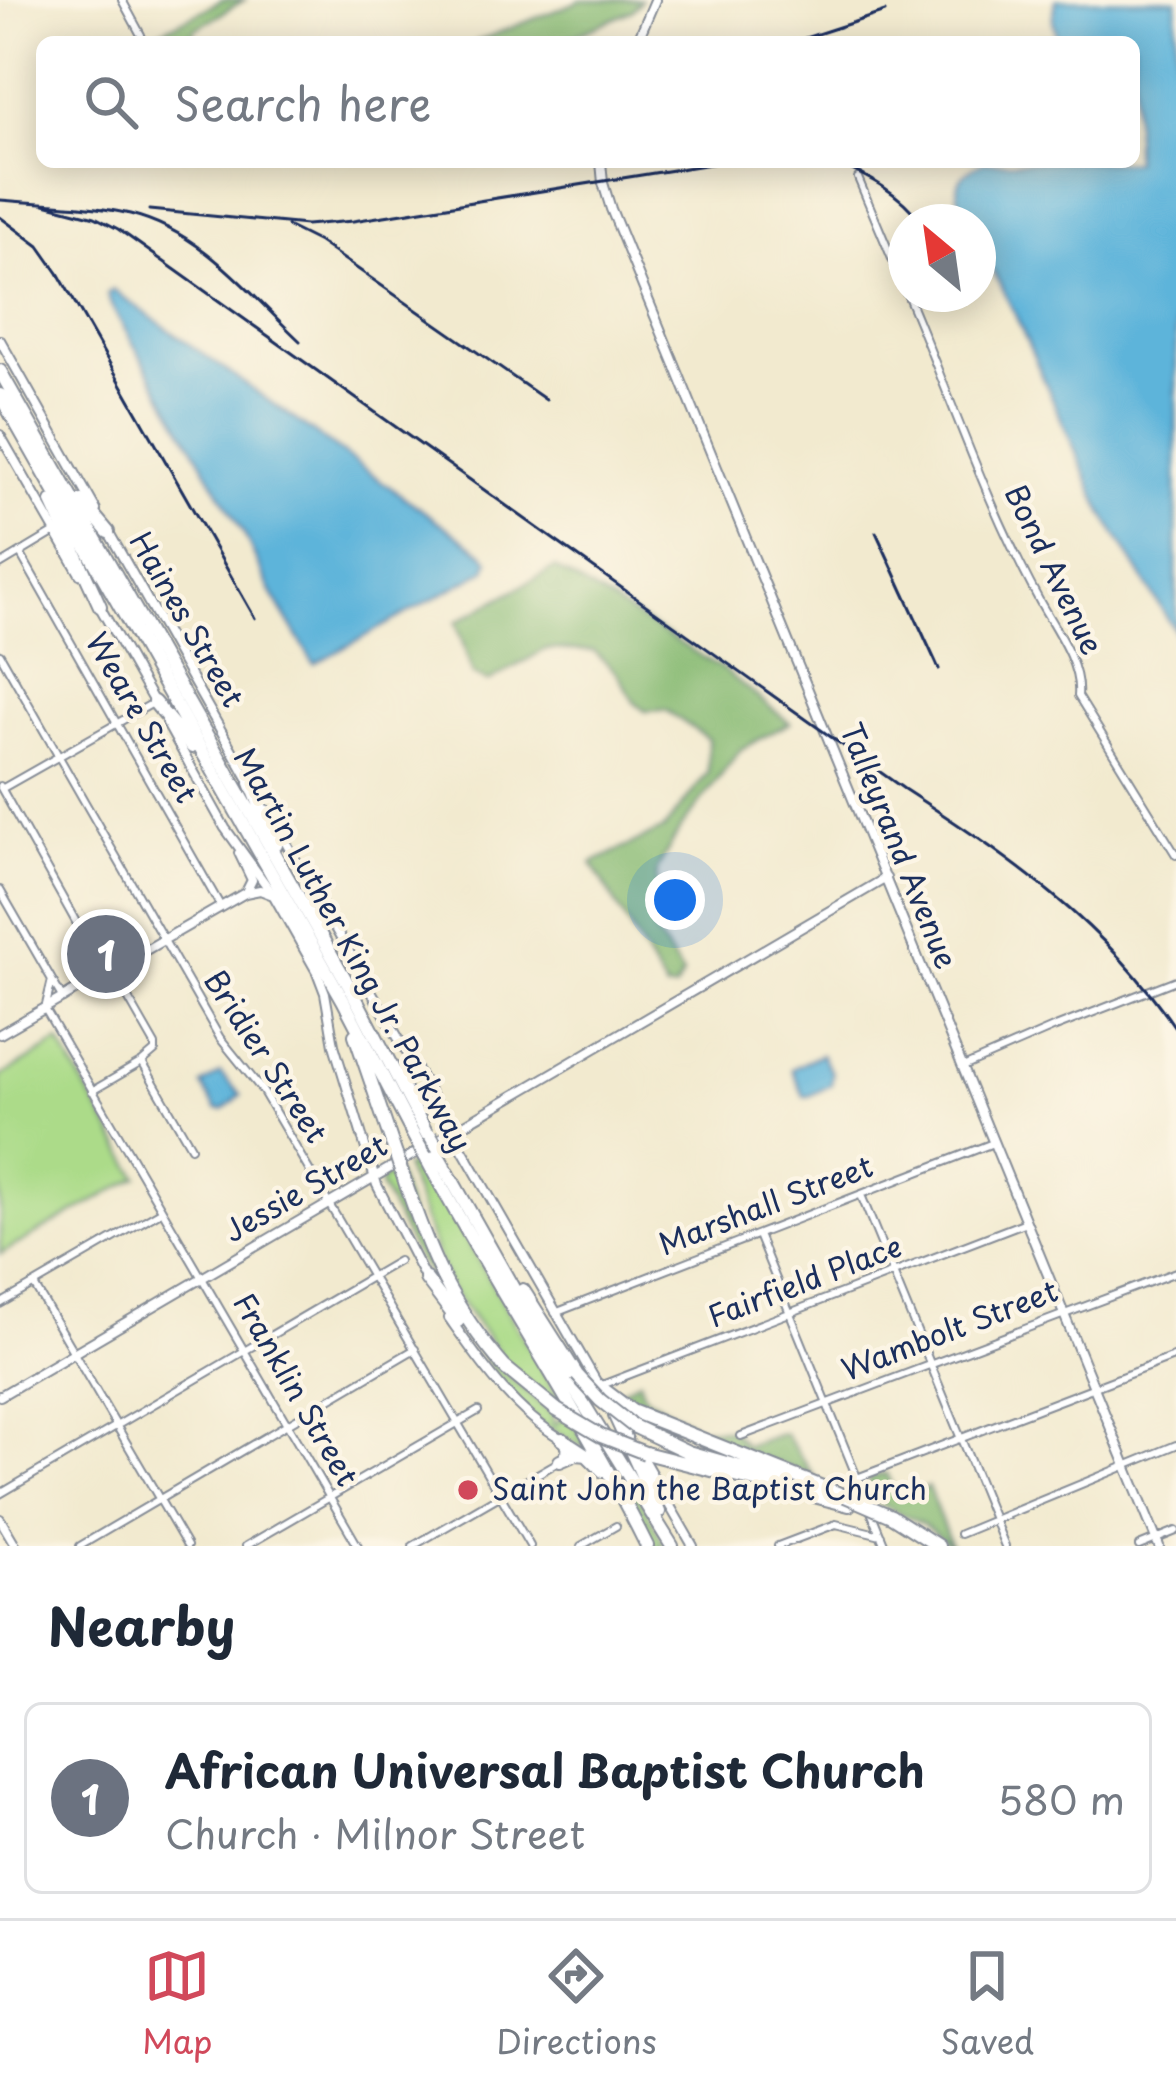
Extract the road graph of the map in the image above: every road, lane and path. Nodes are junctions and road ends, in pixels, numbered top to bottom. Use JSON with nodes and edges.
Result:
{"nodes":[{"id":1,"x":122,"y":0,"type":"edge"},
{"id":2,"x":655,"y":0,"type":"edge"},
{"id":3,"x":141,"y":34,"type":"dead end"},
{"id":4,"x":640,"y":36,"type":"edge"},
{"id":5,"x":602,"y":168,"type":"edge"},
{"id":6,"x":858,"y":178,"type":"dead end"},
{"id":7,"x":888,"y":250,"type":"edge"},
{"id":8,"x":914,"y":312,"type":"edge"},
{"id":9,"x":0,"y":340,"type":"edge"},
{"id":10,"x":0,"y":371,"type":"edge"},
{"id":11,"x":3,"y":400,"type":"edge"},
{"id":12,"x":0,"y":435,"type":"edge"},
{"id":13,"x":25,"y":440,"type":"junction"},
{"id":14,"x":47,"y":452,"type":"junction"},
{"id":15,"x":56,"y":532,"type":"junction"},
{"id":16,"x":108,"y":532,"type":"junction"},
{"id":17,"x":20,"y":553,"type":"junction"},
{"id":18,"x":0,"y":565,"type":"edge"},
{"id":19,"x":100,"y":606,"type":"junction"},
{"id":20,"x":0,"y":654,"type":"edge"},
{"id":21,"x":154,"y":702,"type":"junction"},
{"id":22,"x":116,"y":724,"type":"junction"},
{"id":23,"x":58,"y":757,"type":"junction"},
{"id":24,"x":250,"y":783,"type":"junction"},
{"id":25,"x":1,"y":789,"type":"edge"},
{"id":26,"x":226,"y":793,"type":"junction"},
{"id":27,"x":226,"y":827,"type":"junction"},
{"id":28,"x":1176,"y":854,"type":"edge"},
{"id":29,"x":886,"y":878,"type":"junction"},
{"id":30,"x":0,"y":890,"type":"edge"},
{"id":31,"x":295,"y":891,"type":"junction"},
{"id":32,"x":245,"y":893,"type":"junction"},
{"id":33,"x":274,"y":896,"type":"junction"},
{"id":34,"x":220,"y":907,"type":"junction"},
{"id":35,"x":163,"y":940,"type":"junction"},
{"id":36,"x":109,"y":972,"type":"junction"},
{"id":37,"x":52,"y":980,"type":"junction"},
{"id":38,"x":1176,"y":980,"type":"edge"},
{"id":39,"x":63,"y":999,"type":"junction"},
{"id":40,"x":343,"y":1000,"type":"junction"},
{"id":41,"x":45,"y":1009,"type":"junction"},
{"id":42,"x":0,"y":1034,"type":"edge"},
{"id":43,"x":142,"y":1062,"type":"junction"},
{"id":44,"x":963,"y":1067,"type":"junction"},
{"id":45,"x":92,"y":1091,"type":"junction"},
{"id":46,"x":451,"y":1132,"type":"junction"},
{"id":47,"x":425,"y":1138,"type":"junction"},
{"id":48,"x":994,"y":1143,"type":"junction"},
{"id":49,"x":191,"y":1147,"type":"dead end"},
{"id":50,"x":433,"y":1152,"type":"junction"},
{"id":51,"x":375,"y":1178,"type":"junction"},
{"id":52,"x":861,"y":1195,"type":"junction"},
{"id":53,"x":330,"y":1203,"type":"junction"},
{"id":54,"x":161,"y":1211,"type":"junction"},
{"id":55,"x":1028,"y":1221,"type":"junction"},
{"id":56,"x":758,"y":1234,"type":"junction"},
{"id":57,"x":398,"y":1261,"type":"dead end"},
{"id":58,"x":1176,"y":1272,"type":"edge"},
{"id":59,"x":893,"y":1274,"type":"junction"},
{"id":60,"x":372,"y":1276,"type":"junction"},
{"id":61,"x":202,"y":1278,"type":"junction"},
{"id":62,"x":426,"y":1279,"type":"junction"},
{"id":63,"x":34,"y":1285,"type":"junction"},
{"id":64,"x":0,"y":1304,"type":"edge"},
{"id":65,"x":555,"y":1313,"type":"junction"},
{"id":66,"x":789,"y":1313,"type":"junction"},
{"id":67,"x":1065,"y":1314,"type":"junction"},
{"id":68,"x":416,"y":1349,"type":"junction"},
{"id":69,"x":244,"y":1351,"type":"junction"},
{"id":70,"x":73,"y":1353,"type":"junction"},
{"id":71,"x":1176,"y":1356,"type":"edge"},
{"id":72,"x":930,"y":1365,"type":"junction"},
{"id":73,"x":507,"y":1370,"type":"junction"},
{"id":74,"x":598,"y":1386,"type":"junction"},
{"id":75,"x":1095,"y":1388,"type":"junction"},
{"id":76,"x":0,"y":1396,"type":"edge"},
{"id":77,"x":826,"y":1404,"type":"junction"},
{"id":78,"x":478,"y":1411,"type":"dead end"},
{"id":79,"x":615,"y":1417,"type":"junction"},
{"id":80,"x":458,"y":1423,"type":"junction"},
{"id":81,"x":287,"y":1424,"type":"junction"},
{"id":82,"x":117,"y":1426,"type":"junction"},
{"id":83,"x":741,"y":1436,"type":"dead end"},
{"id":84,"x":960,"y":1438,"type":"junction"},
{"id":85,"x":562,"y":1439,"type":"junction"},
{"id":86,"x":1176,"y":1445,"type":"edge"},
{"id":87,"x":588,"y":1456,"type":"junction"},
{"id":88,"x":560,"y":1461,"type":"junction"},
{"id":89,"x":1127,"y":1466,"type":"junction"},
{"id":90,"x":857,"y":1478,"type":"junction"},
{"id":91,"x":0,"y":1494,"type":"edge"},
{"id":92,"x":621,"y":1494,"type":"junction"},
{"id":93,"x":500,"y":1496,"type":"junction"},
{"id":94,"x":330,"y":1497,"type":"junction"},
{"id":95,"x":160,"y":1499,"type":"junction"},
{"id":96,"x":847,"y":1501,"type":"junction"},
{"id":97,"x":0,"y":1519,"type":"edge"},
{"id":98,"x":994,"y":1520,"type":"junction"},
{"id":99,"x":893,"y":1521,"type":"junction"},
{"id":100,"x":616,"y":1526,"type":"dead end"},
{"id":101,"x":1176,"y":1531,"type":"edge"},
{"id":102,"x":960,"y":1534,"type":"dead end"},
{"id":103,"x":881,"y":1535,"type":"junction"},
{"id":104,"x":1158,"y":1542,"type":"edge"},
{"id":105,"x":644,"y":1543,"type":"edge"},
{"id":106,"x":16,"y":1546,"type":"edge"},
{"id":107,"x":80,"y":1546,"type":"edge"},
{"id":108,"x":187,"y":1546,"type":"edge"},
{"id":109,"x":246,"y":1546,"type":"edge"},
{"id":110,"x":358,"y":1546,"type":"edge"},
{"id":111,"x":413,"y":1546,"type":"edge"},
{"id":112,"x":530,"y":1546,"type":"edge"},
{"id":113,"x":581,"y":1546,"type":"edge"},
{"id":114,"x":673,"y":1546,"type":"edge"},
{"id":115,"x":693,"y":1546,"type":"edge"},
{"id":116,"x":778,"y":1546,"type":"edge"},
{"id":117,"x":885,"y":1546,"type":"edge"},
{"id":118,"x":926,"y":1546,"type":"edge"},
{"id":119,"x":938,"y":1546,"type":"edge"},
{"id":120,"x":1004,"y":1546,"type":"edge"},
{"id":121,"x":1139,"y":1546,"type":"edge"}],
"edges":[{"from":1,"to":3,"type":"street"},
{"from":2,"to":4,"type":"street"},
{"from":5,"to":29,"type":"street","name":"Talleyrand Avenue"},
{"from":6,"to":7,"type":"street","name":"Bond Avenue"},
{"from":8,"to":28,"type":"street","name":"Bond Avenue"},
{"from":9,"to":16,"type":"street","name":"Haines Street"},
{"from":10,"to":14,"type":"highway","name":"Martin Luther King Jr. Parkway"},
{"from":11,"to":13,"type":"highway","name":"Martin Luther King Jr. Parkway"},
{"from":12,"to":15,"type":"street"},
{"from":13,"to":19,"type":"highway"},
{"from":13,"to":26,"type":"highway","name":"Martin Luther King Jr. Parkway"},
{"from":14,"to":16,"type":"highway"},
{"from":14,"to":31,"type":"highway","name":"Martin Luther King Jr. Parkway"},
{"from":15,"to":17,"type":"street"},
{"from":15,"to":19,"type":"street"},
{"from":16,"to":24,"type":"street","name":"Haines Street"},
{"from":17,"to":18,"type":"street"},
{"from":17,"to":22,"type":"street","name":"Weare Street"},
{"from":19,"to":21,"type":"street"},
{"from":20,"to":23,"type":"street","name":"Bridier Street"},
{"from":21,"to":22,"type":"street"},
{"from":21,"to":26,"type":"highway"},
{"from":21,"to":27,"type":"street"},
{"from":22,"to":23,"type":"street"},
{"from":22,"to":34,"type":"street","name":"Weare Street"},
{"from":23,"to":25,"type":"street"},
{"from":23,"to":35,"type":"street","name":"Bridier Street"},
{"from":24,"to":31,"type":"highway"},
{"from":24,"to":46,"type":"street","name":"Haines Street"},
{"from":25,"to":36,"type":"street"},
{"from":26,"to":40,"type":"highway","name":"Martin Luther King Jr. Parkway"},
{"from":27,"to":32,"type":"street"},
{"from":27,"to":33,"type":"street"},
{"from":29,"to":44,"type":"street","name":"Talleyrand Avenue"},
{"from":29,"to":46,"type":"street","name":"Jessie Street"},
{"from":30,"to":37,"type":"street"},
{"from":31,"to":47,"type":"highway","name":"Martin Luther King Jr. Parkway"},
{"from":32,"to":33,"type":"street"},
{"from":32,"to":34,"type":"street"},
{"from":33,"to":51,"type":"street"},
{"from":34,"to":35,"type":"street"},
{"from":35,"to":36,"type":"street"},
{"from":35,"to":53,"type":"street","name":"Bridier Street"},
{"from":36,"to":39,"type":"street"},
{"from":36,"to":43,"type":"street"},
{"from":37,"to":39,"type":"street"},
{"from":37,"to":41,"type":"street"},
{"from":38,"to":44,"type":"street"},
{"from":39,"to":41,"type":"street"},
{"from":40,"to":47,"type":"highway","name":"Martin Luther King Jr. Parkway"},
{"from":40,"to":73,"type":"highway","bridge":true},
{"from":41,"to":42,"type":"street"},
{"from":41,"to":45,"type":"street","name":"Franklin Street"},
{"from":43,"to":45,"type":"street"},
{"from":43,"to":49,"type":"street"},
{"from":44,"to":48,"type":"street","name":"Talleyrand Avenue"},
{"from":45,"to":54,"type":"street","name":"Franklin Street"},
{"from":46,"to":51,"type":"street","name":"Jessie Street"},
{"from":46,"to":65,"type":"street","name":"Haines Street"},
{"from":47,"to":50,"type":"highway","name":"Martin Luther King Jr. Parkway","bridge":true},
{"from":48,"to":52,"type":"street","name":"Marshall Street"},
{"from":48,"to":55,"type":"street","name":"Talleyrand Avenue"},
{"from":50,"to":92,"type":"highway","name":"Martin Luther King Jr. Parkway"},
{"from":50,"to":96,"type":"highway","bridge":true},
{"from":50,"to":114,"type":"highway","name":"Martin Luther King Jr. Parkway"},
{"from":51,"to":53,"type":"street","name":"Jessie Street"},
{"from":51,"to":62,"type":"street"},
{"from":52,"to":56,"type":"street","name":"Marshall Street"},
{"from":52,"to":59,"type":"street"},
{"from":53,"to":60,"type":"street","name":"Bridier Street"},
{"from":53,"to":61,"type":"street","name":"Jessie Street"},
{"from":54,"to":61,"type":"street","name":"Franklin Street"},
{"from":54,"to":63,"type":"street"},
{"from":55,"to":59,"type":"street","name":"Fairfield Place"},
{"from":55,"to":67,"type":"street","name":"Talleyrand Avenue"},
{"from":56,"to":65,"type":"street","name":"Marshall Street"},
{"from":56,"to":66,"type":"street"},
{"from":57,"to":60,"type":"street"},
{"from":58,"to":67,"type":"street","name":"Wambolt Street"},
{"from":59,"to":66,"type":"street","name":"Fairfield Place"},
{"from":59,"to":72,"type":"street"},
{"from":60,"to":68,"type":"street","name":"Bridier Street"},
{"from":60,"to":69,"type":"street"},
{"from":61,"to":69,"type":"street","name":"Franklin Street"},
{"from":61,"to":70,"type":"street","name":"Jessie Street"},
{"from":62,"to":73,"type":"highway"},
{"from":62,"to":85,"type":"street"},
{"from":63,"to":64,"type":"street"},
{"from":63,"to":70,"type":"street"},
{"from":65,"to":74,"type":"street","name":"Haines Street"},
{"from":66,"to":74,"type":"street","name":"Fairfield Place"},
{"from":66,"to":77,"type":"street"},
{"from":67,"to":72,"type":"street","name":"Wambolt Street"},
{"from":67,"to":75,"type":"street","name":"Talleyrand Avenue"},
{"from":68,"to":80,"type":"street","name":"Bridier Street"},
{"from":68,"to":81,"type":"street"},
{"from":69,"to":81,"type":"street","name":"Franklin Street"},
{"from":69,"to":82,"type":"street"},
{"from":70,"to":76,"type":"street","name":"Jessie Street"},
{"from":70,"to":82,"type":"street"},
{"from":71,"to":75,"type":"street"},
{"from":72,"to":77,"type":"street","name":"Wambolt Street"},
{"from":72,"to":84,"type":"street"},
{"from":73,"to":96,"type":"highway","bridge":true},
{"from":74,"to":79,"type":"street","name":"Haines Street"},
{"from":74,"to":96,"type":"highway"},
{"from":75,"to":84,"type":"street"},
{"from":75,"to":89,"type":"street","name":"Talleyrand Avenue"},
{"from":77,"to":83,"type":"street","name":"Wambolt Street"},
{"from":77,"to":90,"type":"street"},
{"from":78,"to":80,"type":"street"},
{"from":79,"to":114,"type":"highway"},
{"from":79,"to":115,"type":"street","name":"Haines Street"},
{"from":80,"to":93,"type":"street","name":"Bridier Street"},
{"from":80,"to":94,"type":"street"},
{"from":81,"to":94,"type":"street","name":"Franklin Street"},
{"from":81,"to":95,"type":"street"},
{"from":82,"to":91,"type":"street"},
{"from":82,"to":95,"type":"street"},
{"from":84,"to":90,"type":"street"},
{"from":84,"to":98,"type":"street"},
{"from":85,"to":87,"type":"highway"},
{"from":85,"to":88,"type":"street"},
{"from":86,"to":89,"type":"street"},
{"from":87,"to":88,"type":"highway"},
{"from":87,"to":92,"type":"highway"},
{"from":88,"to":93,"type":"street"},
{"from":89,"to":98,"type":"street"},
{"from":89,"to":104,"type":"street","name":"Talleyrand Avenue"},
{"from":90,"to":103,"type":"street"},
{"from":92,"to":105,"type":"highway","name":"Martin Luther King Jr. Parkway"},
{"from":93,"to":111,"type":"street"},
{"from":93,"to":112,"type":"street","name":"Bridier Street"},
{"from":94,"to":109,"type":"street"},
{"from":94,"to":110,"type":"street","name":"Franklin Street"},
{"from":95,"to":107,"type":"street"},
{"from":95,"to":108,"type":"street"},
{"from":96,"to":99,"type":"highway","bridge":true},
{"from":97,"to":106,"type":"street"},
{"from":98,"to":102,"type":"street"},
{"from":98,"to":120,"type":"street"},
{"from":99,"to":118,"type":"highway"},
{"from":99,"to":119,"type":"highway"},
{"from":100,"to":113,"type":"street"},
{"from":101,"to":104,"type":"street"},
{"from":103,"to":116,"type":"street"},
{"from":103,"to":117,"type":"street"},
{"from":104,"to":121,"type":"street"}]}
